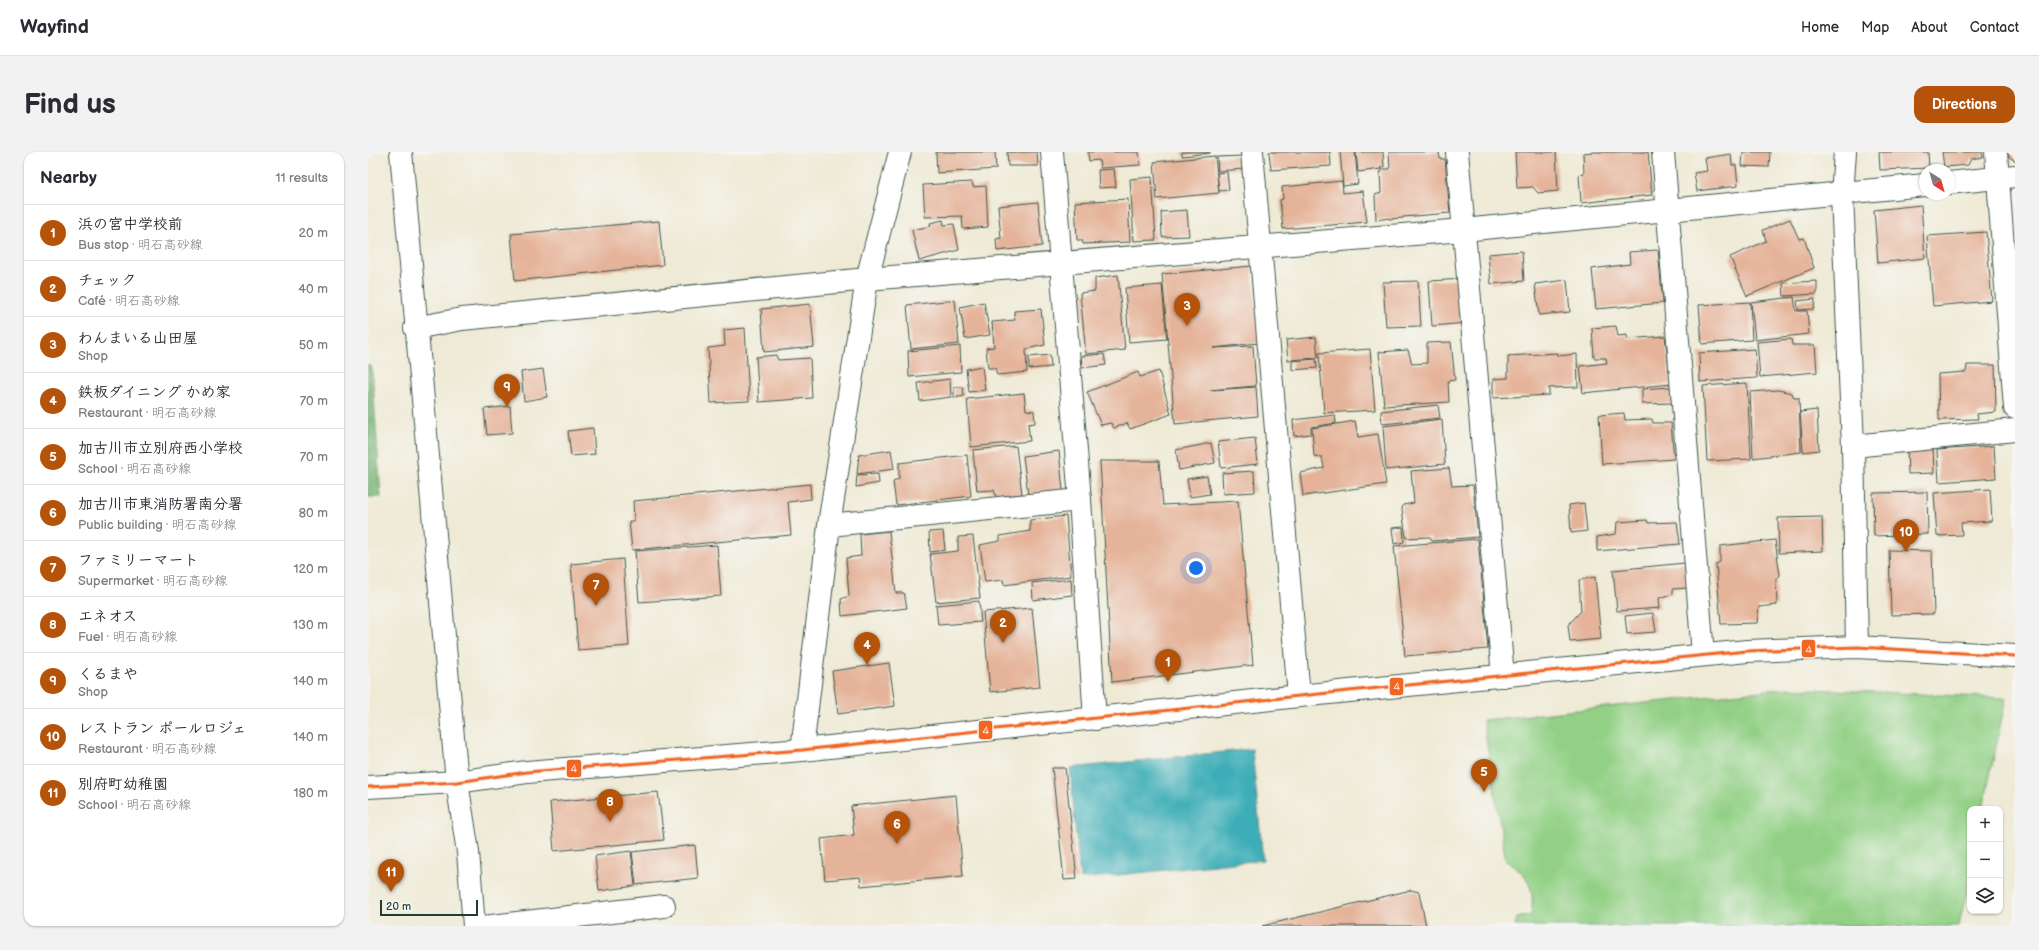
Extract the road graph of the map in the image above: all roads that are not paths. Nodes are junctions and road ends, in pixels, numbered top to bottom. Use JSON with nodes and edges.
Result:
{"nodes":[{"id":1,"x":401,"y":152,"type":"edge"},
{"id":2,"x":900,"y":152,"type":"edge"},
{"id":3,"x":1052,"y":152,"type":"edge"},
{"id":4,"x":1252,"y":152,"type":"edge"},
{"id":5,"x":1457,"y":152,"type":"edge"},
{"id":6,"x":1663,"y":152,"type":"edge"},
{"id":7,"x":1845,"y":152,"type":"edge"},
{"id":8,"x":1996,"y":152,"type":"edge"},
{"id":9,"x":2006,"y":177,"type":"edge"},
{"id":10,"x":1955,"y":182,"type":"edge"},
{"id":11,"x":1919,"y":187,"type":"edge"},
{"id":12,"x":1842,"y":195,"type":"junction"},
{"id":13,"x":1668,"y":210,"type":"junction"},
{"id":14,"x":1463,"y":230,"type":"junction"},
{"id":15,"x":1261,"y":245,"type":"junction"},
{"id":16,"x":1061,"y":262,"type":"junction"},
{"id":17,"x":867,"y":279,"type":"junction"},
{"id":18,"x":415,"y":328,"type":"junction"},
{"id":19,"x":2015,"y":408,"type":"edge"},
{"id":20,"x":2015,"y":430,"type":"edge"},
{"id":21,"x":1853,"y":446,"type":"junction"},
{"id":22,"x":1080,"y":500,"type":"junction"},
{"id":23,"x":829,"y":525,"type":"junction"},
{"id":24,"x":1857,"y":647,"type":"junction"},
{"id":25,"x":1703,"y":655,"type":"junction"},
{"id":26,"x":2015,"y":656,"type":"edge"},
{"id":27,"x":1503,"y":676,"type":"junction"},
{"id":28,"x":1299,"y":696,"type":"junction"},
{"id":29,"x":1095,"y":719,"type":"junction"},
{"id":30,"x":802,"y":750,"type":"junction"},
{"id":31,"x":457,"y":782,"type":"junction"},
{"id":32,"x":368,"y":787,"type":"edge"},
{"id":33,"x":664,"y":906,"type":"dead end"},
{"id":34,"x":474,"y":926,"type":"edge"},
{"id":35,"x":491,"y":926,"type":"edge"}],
"edges":[{"from":1,"to":18,"type":"street"},
{"from":2,"to":17,"type":"street"},
{"from":3,"to":16,"type":"street"},
{"from":4,"to":15,"type":"street"},
{"from":5,"to":14,"type":"street"},
{"from":6,"to":13,"type":"street"},
{"from":7,"to":12,"type":"street"},
{"from":8,"to":9,"type":"street"},
{"from":9,"to":10,"type":"street"},
{"from":9,"to":19,"type":"street"},
{"from":11,"to":12,"type":"street"},
{"from":12,"to":13,"type":"street"},
{"from":12,"to":21,"type":"street"},
{"from":13,"to":14,"type":"street"},
{"from":13,"to":25,"type":"street"},
{"from":14,"to":15,"type":"street"},
{"from":14,"to":27,"type":"street"},
{"from":15,"to":16,"type":"street"},
{"from":15,"to":28,"type":"street"},
{"from":16,"to":17,"type":"street"},
{"from":16,"to":22,"type":"street"},
{"from":17,"to":18,"type":"street"},
{"from":17,"to":23,"type":"street"},
{"from":18,"to":31,"type":"street"},
{"from":20,"to":21,"type":"street"},
{"from":21,"to":24,"type":"street"},
{"from":22,"to":23,"type":"street"},
{"from":22,"to":29,"type":"street"},
{"from":23,"to":30,"type":"street"},
{"from":24,"to":25,"type":"street"},
{"from":24,"to":26,"type":"street"},
{"from":25,"to":27,"type":"street"},
{"from":27,"to":28,"type":"street"},
{"from":28,"to":29,"type":"street"},
{"from":29,"to":30,"type":"street"},
{"from":30,"to":31,"type":"street"},
{"from":31,"to":32,"type":"street"},
{"from":31,"to":34,"type":"street"},
{"from":33,"to":35,"type":"street"}]}
